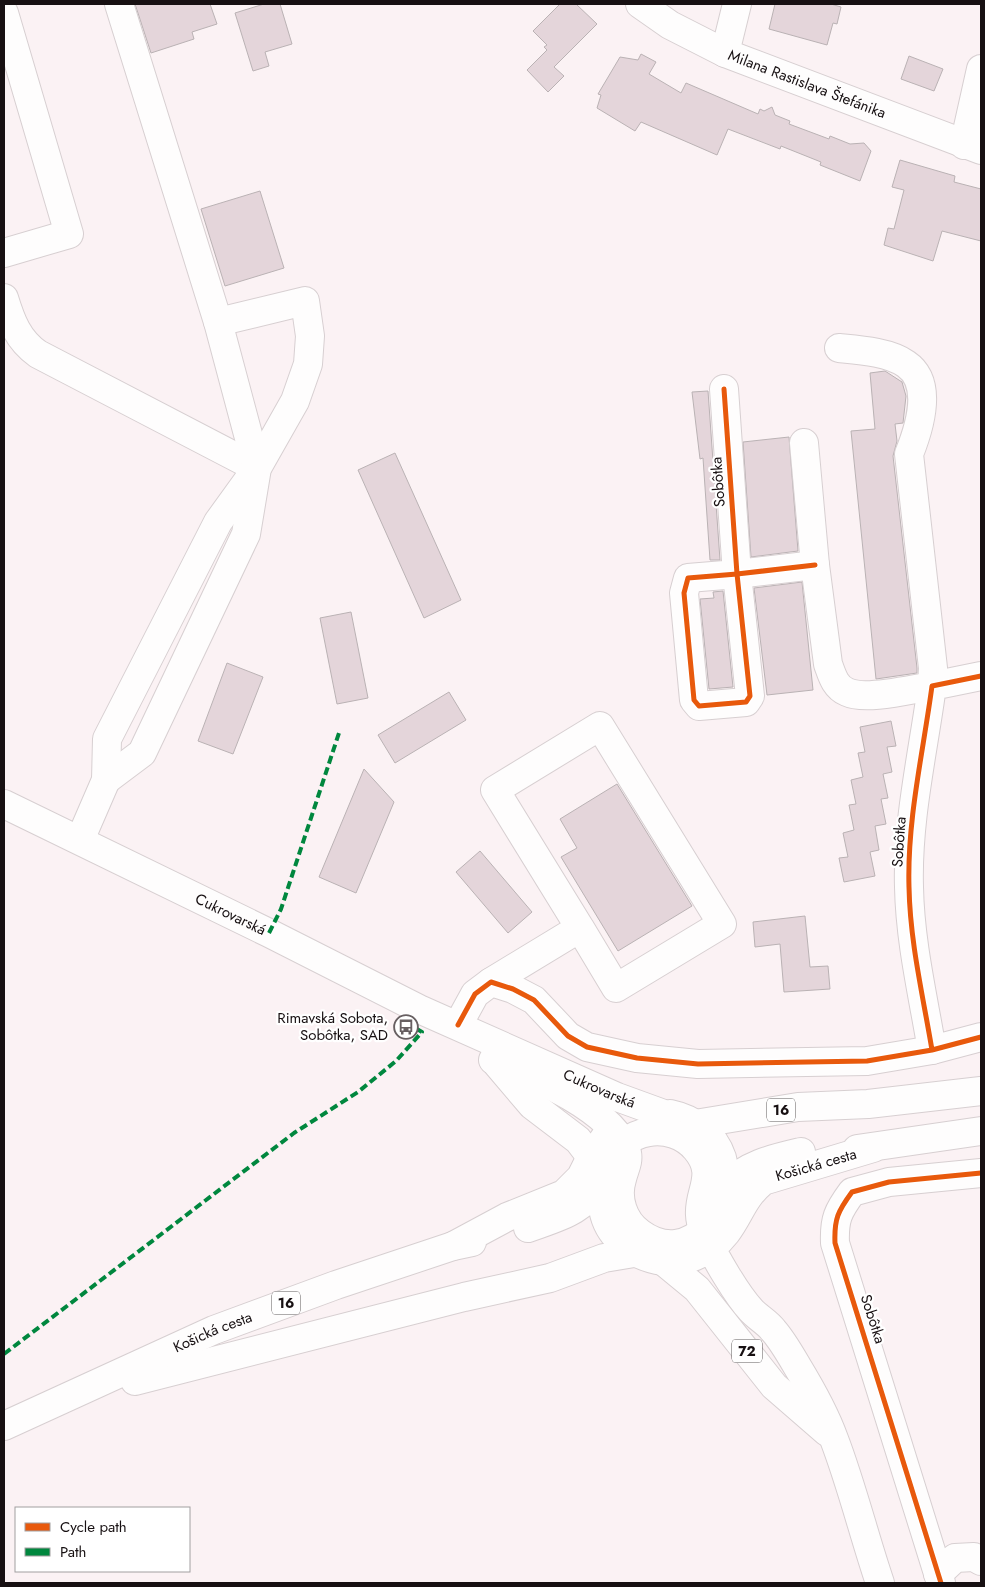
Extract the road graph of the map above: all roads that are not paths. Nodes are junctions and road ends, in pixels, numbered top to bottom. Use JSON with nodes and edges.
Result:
{"nodes":[{"id":1,"x":119,"y":4,"type":"edge"},
{"id":2,"x":640,"y":4,"type":"edge"},
{"id":3,"x":737,"y":4,"type":"edge"},
{"id":4,"x":4,"y":13,"type":"edge"},
{"id":5,"x":725,"y":53,"type":"junction"},
{"id":6,"x":981,"y":69,"type":"edge"},
{"id":7,"x":973,"y":147,"type":"edge"},
{"id":8,"x":4,"y":253,"type":"edge"},
{"id":9,"x":4,"y":298,"type":"edge"},
{"id":10,"x":218,"y":322,"type":"junction"},
{"id":11,"x":839,"y":348,"type":"dead end"},
{"id":12,"x":724,"y":389,"type":"dead end"},
{"id":13,"x":804,"y":443,"type":"dead end"},
{"id":14,"x":257,"y":468,"type":"junction"},
{"id":15,"x":814,"y":565,"type":"junction"},
{"id":16,"x":737,"y":574,"type":"junction"},
{"id":17,"x":981,"y":676,"type":"edge"},
{"id":18,"x":932,"y":686,"type":"junction"},
{"id":19,"x":132,"y":692,"type":"junction"},
{"id":20,"x":164,"y":706,"type":"junction"},
{"id":21,"x":106,"y":780,"type":"junction"},
{"id":22,"x":4,"y":804,"type":"edge"},
{"id":23,"x":80,"y":840,"type":"junction"},
{"id":24,"x":580,"y":928,"type":"junction"},
{"id":25,"x":491,"y":982,"type":"junction"},
{"id":26,"x":458,"y":1025,"type":"junction"},
{"id":27,"x":981,"y":1037,"type":"edge"},
{"id":28,"x":932,"y":1050,"type":"junction"},
{"id":29,"x":981,"y":1091,"type":"edge"},
{"id":30,"x":661,"y":1113,"type":"junction"},
{"id":31,"x":981,"y":1131,"type":"edge"},
{"id":32,"x":699,"y":1135,"type":"junction"},
{"id":33,"x":873,"y":1148,"type":"junction"},
{"id":34,"x":606,"y":1152,"type":"junction"},
{"id":35,"x":981,"y":1173,"type":"edge"},
{"id":36,"x":717,"y":1222,"type":"junction"},
{"id":37,"x":630,"y":1241,"type":"junction"},
{"id":38,"x":663,"y":1261,"type":"junction"},
{"id":39,"x":60,"y":1400,"type":"junction"},
{"id":40,"x":4,"y":1426,"type":"edge"},
{"id":41,"x":834,"y":1438,"type":"junction"},
{"id":42,"x":981,"y":1561,"type":"edge"},
{"id":43,"x":940,"y":1578,"type":"edge"},
{"id":44,"x":880,"y":1583,"type":"edge"}],
"edges":[{"from":1,"to":10,"type":"main road"},
{"from":2,"to":5,"type":"main road","name":"Milana Rastislava Štefánika"},
{"from":3,"to":5,"type":"main road"},
{"from":4,"to":8,"type":"main road"},
{"from":5,"to":7,"type":"main road","name":"Milana Rastislava Štefánika"},
{"from":6,"to":7,"type":"main road"},
{"from":9,"to":14,"type":"main road"},
{"from":10,"to":14,"type":"main road"},
{"from":10,"to":14,"type":"main road"},
{"from":11,"to":18,"type":"main road","name":"Sobôtka"},
{"from":12,"to":16,"type":"main road","name":"Sobôtka"},
{"from":13,"to":15,"type":"main road"},
{"from":14,"to":19,"type":"main road"},
{"from":14,"to":20,"type":"main road"},
{"from":15,"to":16,"type":"main road","name":"Sobôtka"},
{"from":15,"to":18,"type":"main road"},
{"from":16,"to":16,"type":"main road","name":"Sobôtka"},
{"from":17,"to":18,"type":"main road"},
{"from":18,"to":28,"type":"main road","name":"Sobôtka"},
{"from":19,"to":20,"type":"main road"},
{"from":19,"to":21,"type":"main road"},
{"from":20,"to":21,"type":"main road"},
{"from":21,"to":23,"type":"main road"},
{"from":22,"to":23,"type":"main road","name":"Cukrovarská"},
{"from":23,"to":26,"type":"main road","name":"Cukrovarská"},
{"from":24,"to":24,"type":"main road"},
{"from":24,"to":25,"type":"main road"},
{"from":25,"to":26,"type":"main road"},
{"from":25,"to":28,"type":"main road"},
{"from":26,"to":30,"type":"main road","name":"Cukrovarská"},
{"from":26,"to":34,"type":"main road","name":"Cukrovarská"},
{"from":27,"to":28,"type":"main road"},
{"from":29,"to":32,"type":"main road","number":"16"},
{"from":30,"to":32,"type":"main road"},
{"from":30,"to":34,"type":"main road"},
{"from":31,"to":33,"type":"main road","name":"Košická cesta"},
{"from":32,"to":34,"type":"main road"},
{"from":32,"to":36,"type":"main road"},
{"from":32,"to":36,"type":"main road"},
{"from":33,"to":36,"type":"main road","name":"Košická cesta"},
{"from":33,"to":36,"type":"main road","name":"Košická cesta"},
{"from":34,"to":37,"type":"main road"},
{"from":34,"to":37,"type":"main road"},
{"from":34,"to":39,"type":"main road","name":"Košická cesta","number":"16"},
{"from":35,"to":43,"type":"main road","name":"Sobôtka"},
{"from":36,"to":37,"type":"main road","name":"Košická cesta"},
{"from":36,"to":38,"type":"main road","name":"Košická cesta"},
{"from":36,"to":41,"type":"main road","number":"72"},
{"from":37,"to":38,"type":"main road","name":"Košická cesta"},
{"from":37,"to":39,"type":"main road","name":"Košická cesta","number":"16"},
{"from":38,"to":41,"type":"main road","number":"72"},
{"from":39,"to":40,"type":"main road","name":"Košická cesta","number":"16"},
{"from":41,"to":44,"type":"main road","number":"72"},
{"from":42,"to":43,"type":"main road"}]}
